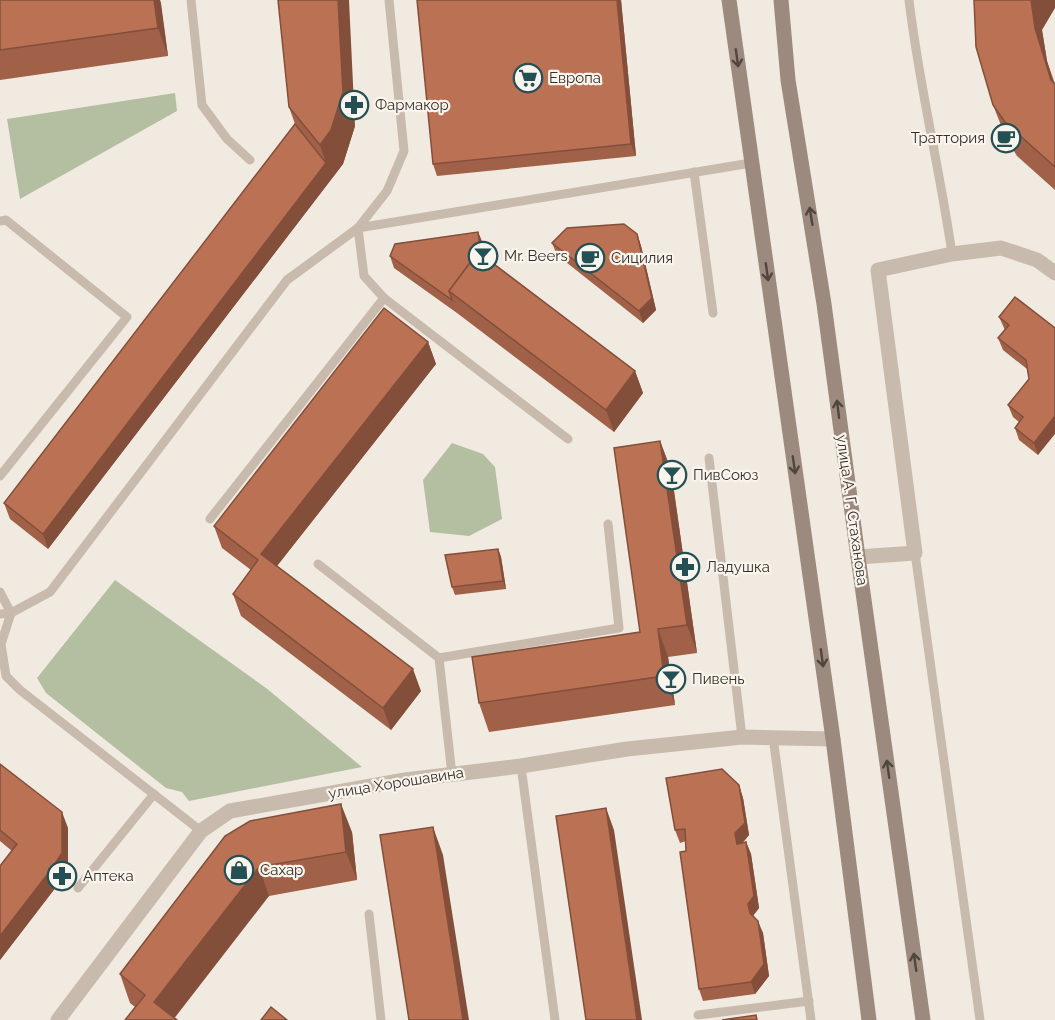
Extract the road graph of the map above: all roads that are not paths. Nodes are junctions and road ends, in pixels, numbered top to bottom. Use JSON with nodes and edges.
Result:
{"nodes":[{"id":1,"x":191,"y":0,"type":"edge"},
{"id":2,"x":389,"y":0,"type":"edge"},
{"id":3,"x":729,"y":0,"type":"edge"},
{"id":4,"x":781,"y":0,"type":"edge"},
{"id":5,"x":909,"y":0,"type":"edge"},
{"id":6,"x":250,"y":160,"type":"dead end"},
{"id":7,"x":752,"y":163,"type":"junction"},
{"id":8,"x":694,"y":172,"type":"junction"},
{"id":9,"x":0,"y":221,"type":"edge"},
{"id":10,"x":358,"y":228,"type":"junction"},
{"id":11,"x":952,"y":254,"type":"junction"},
{"id":12,"x":1055,"y":273,"type":"edge"},
{"id":13,"x":384,"y":298,"type":"junction"},
{"id":14,"x":713,"y":313,"type":"dead end"},
{"id":15,"x":568,"y":439,"type":"dead end"},
{"id":16,"x":709,"y":458,"type":"dead end"},
{"id":17,"x":0,"y":476,"type":"edge"},
{"id":18,"x":210,"y":519,"type":"dead end"},
{"id":19,"x":608,"y":524,"type":"dead end"},
{"id":20,"x":915,"y":553,"type":"junction"},
{"id":21,"x":858,"y":557,"type":"junction"},
{"id":22,"x":318,"y":564,"type":"dead end"},
{"id":23,"x":0,"y":592,"type":"edge"},
{"id":24,"x":11,"y":613,"type":"junction"},
{"id":25,"x":0,"y":614,"type":"edge"},
{"id":26,"x":439,"y":658,"type":"junction"},
{"id":27,"x":742,"y":736,"type":"junction"},
{"id":28,"x":773,"y":737,"type":"junction"},
{"id":29,"x":833,"y":740,"type":"junction"},
{"id":30,"x":521,"y":766,"type":"junction"},
{"id":31,"x":452,"y":774,"type":"junction"},
{"id":32,"x":153,"y":794,"type":"junction"},
{"id":33,"x":201,"y":831,"type":"junction"},
{"id":34,"x":78,"y":888,"type":"dead end"},
{"id":35,"x":369,"y":914,"type":"dead end"},
{"id":36,"x":809,"y":1001,"type":"junction"},
{"id":37,"x":698,"y":1016,"type":"dead end"},
{"id":38,"x":58,"y":1020,"type":"edge"},
{"id":39,"x":381,"y":1020,"type":"edge"},
{"id":40,"x":555,"y":1020,"type":"edge"},
{"id":41,"x":812,"y":1020,"type":"edge"},
{"id":42,"x":868,"y":1020,"type":"edge"},
{"id":43,"x":923,"y":1020,"type":"edge"},
{"id":44,"x":980,"y":1020,"type":"edge"}],
"edges":[{"from":1,"to":6,"type":"lane"},
{"from":2,"to":10,"type":"lane"},
{"from":3,"to":7,"type":"main road","one_way":true},
{"from":21,"to":4,"type":"main road","name":"улица А. Г. Стаханова","one_way":true},
{"from":5,"to":11,"type":"lane"},
{"from":7,"to":8,"type":"lane"},
{"from":7,"to":29,"type":"main road","one_way":true},
{"from":8,"to":10,"type":"lane"},
{"from":8,"to":14,"type":"lane"},
{"from":9,"to":17,"type":"lane"},
{"from":10,"to":13,"type":"lane"},
{"from":10,"to":24,"type":"lane"},
{"from":11,"to":12,"type":"street"},
{"from":11,"to":20,"type":"street"},
{"from":13,"to":15,"type":"lane"},
{"from":13,"to":18,"type":"lane"},
{"from":16,"to":27,"type":"lane"},
{"from":19,"to":26,"type":"lane"},
{"from":20,"to":21,"type":"street"},
{"from":20,"to":44,"type":"lane"},
{"from":43,"to":21,"type":"main road","name":"улица А. Г. Стаханова","one_way":true},
{"from":22,"to":26,"type":"lane"},
{"from":23,"to":24,"type":"lane"},
{"from":24,"to":25,"type":"lane"},
{"from":24,"to":32,"type":"lane"},
{"from":26,"to":31,"type":"lane"},
{"from":27,"to":28,"type":"street","name":"улица Хорошавина"},
{"from":27,"to":30,"type":"street","name":"улица Хорошавина"},
{"from":28,"to":29,"type":"street","name":"улица Хорошавина"},
{"from":28,"to":36,"type":"lane"},
{"from":29,"to":42,"type":"main road"},
{"from":30,"to":31,"type":"street","name":"улица Хорошавина"},
{"from":30,"to":40,"type":"lane"},
{"from":31,"to":33,"type":"street","name":"улица Хорошавина"},
{"from":32,"to":33,"type":"lane"},
{"from":32,"to":34,"type":"lane"},
{"from":33,"to":38,"type":"street","name":"улица Хорошавина"},
{"from":35,"to":39,"type":"lane"},
{"from":36,"to":37,"type":"lane"},
{"from":36,"to":41,"type":"lane"}]}
